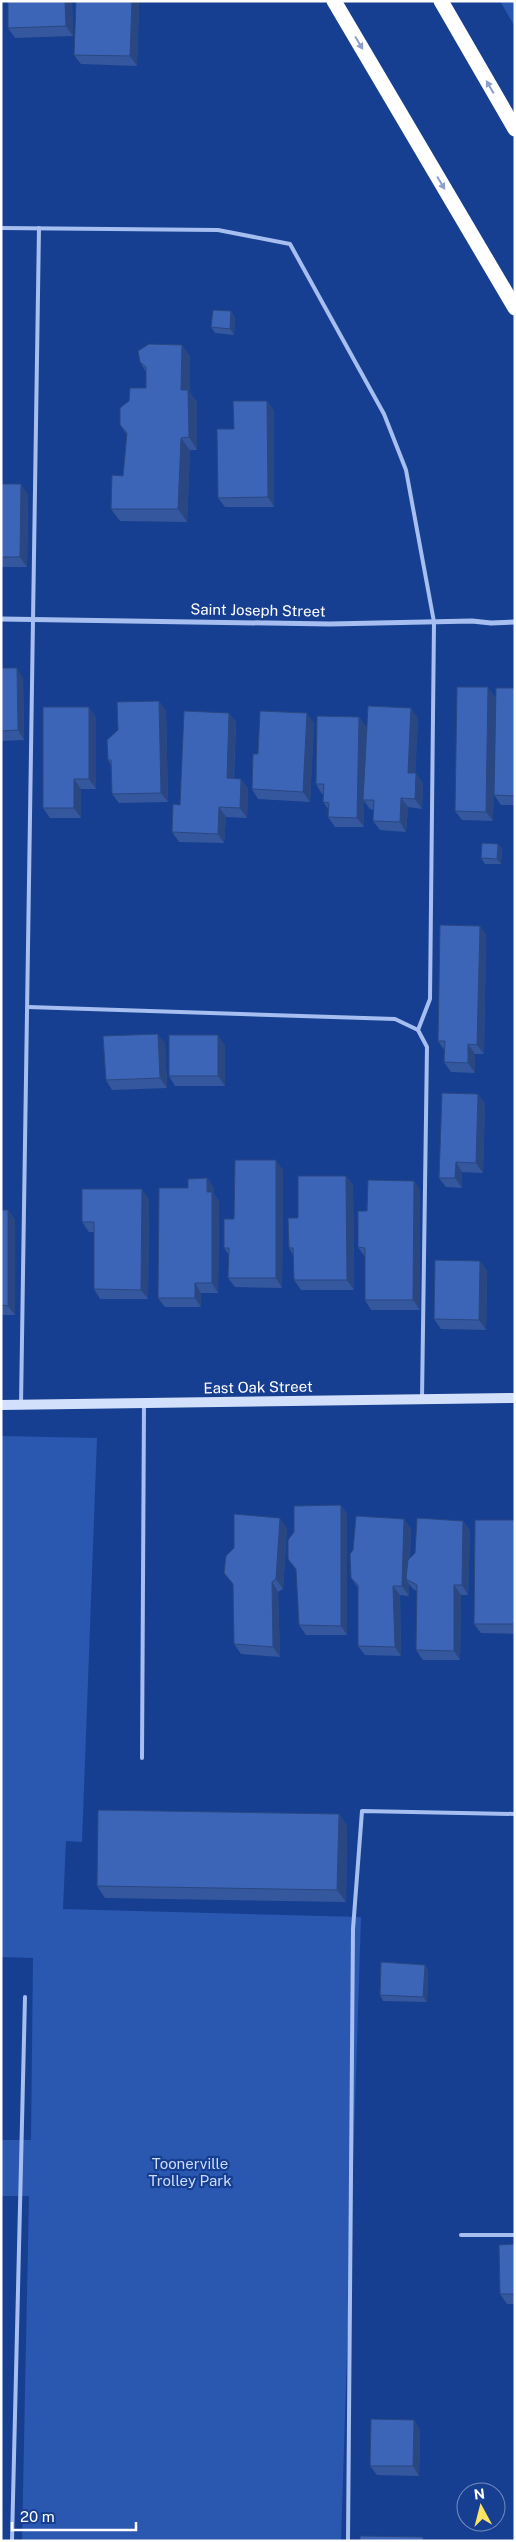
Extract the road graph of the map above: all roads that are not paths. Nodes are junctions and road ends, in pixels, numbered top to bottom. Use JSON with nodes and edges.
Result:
{"nodes":[{"id":1,"x":334,"y":1,"type":"edge"},
{"id":2,"x":441,"y":1,"type":"edge"},
{"id":3,"x":515,"y":130,"type":"edge"},
{"id":4,"x":1,"y":228,"type":"edge"},
{"id":5,"x":39,"y":228,"type":"junction"},
{"id":6,"x":515,"y":308,"type":"edge"},
{"id":7,"x":1,"y":619,"type":"edge"},
{"id":8,"x":33,"y":620,"type":"junction"},
{"id":9,"x":434,"y":622,"type":"junction"},
{"id":10,"x":515,"y":622,"type":"edge"},
{"id":11,"x":28,"y":1007,"type":"junction"},
{"id":12,"x":418,"y":1030,"type":"junction"},
{"id":13,"x":515,"y":1398,"type":"edge"},
{"id":14,"x":422,"y":1399,"type":"junction"},
{"id":15,"x":144,"y":1404,"type":"junction"},
{"id":16,"x":1,"y":1405,"type":"edge"},
{"id":17,"x":21,"y":1405,"type":"junction"},
{"id":18,"x":142,"y":1758,"type":"dead end"},
{"id":19,"x":515,"y":1814,"type":"edge"},
{"id":20,"x":25,"y":1997,"type":"dead end"},
{"id":21,"x":461,"y":2235,"type":"dead end"},
{"id":22,"x":515,"y":2235,"type":"edge"},
{"id":23,"x":12,"y":2541,"type":"edge"},
{"id":24,"x":348,"y":2541,"type":"edge"}],
"edges":[{"from":1,"to":6,"type":"highway","one_way":true},
{"from":3,"to":2,"type":"highway","one_way":true},
{"from":4,"to":5,"type":"lane"},
{"from":5,"to":8,"type":"lane"},
{"from":5,"to":9,"type":"lane"},
{"from":7,"to":8,"type":"street","name":"Saint Joseph Street"},
{"from":8,"to":9,"type":"street","name":"Saint Joseph Street"},
{"from":8,"to":11,"type":"lane"},
{"from":9,"to":10,"type":"street","name":"Saint Joseph Street"},
{"from":9,"to":12,"type":"lane"},
{"from":11,"to":12,"type":"lane"},
{"from":11,"to":17,"type":"lane"},
{"from":12,"to":14,"type":"lane"},
{"from":13,"to":14,"type":"main road","name":"East Oak Street"},
{"from":14,"to":15,"type":"main road","name":"East Oak Street"},
{"from":15,"to":17,"type":"main road","name":"East Oak Street"},
{"from":15,"to":18,"type":"lane"},
{"from":16,"to":17,"type":"main road","name":"East Oak Street"},
{"from":19,"to":24,"type":"lane"},
{"from":20,"to":23,"type":"lane"},
{"from":21,"to":22,"type":"lane"}]}
